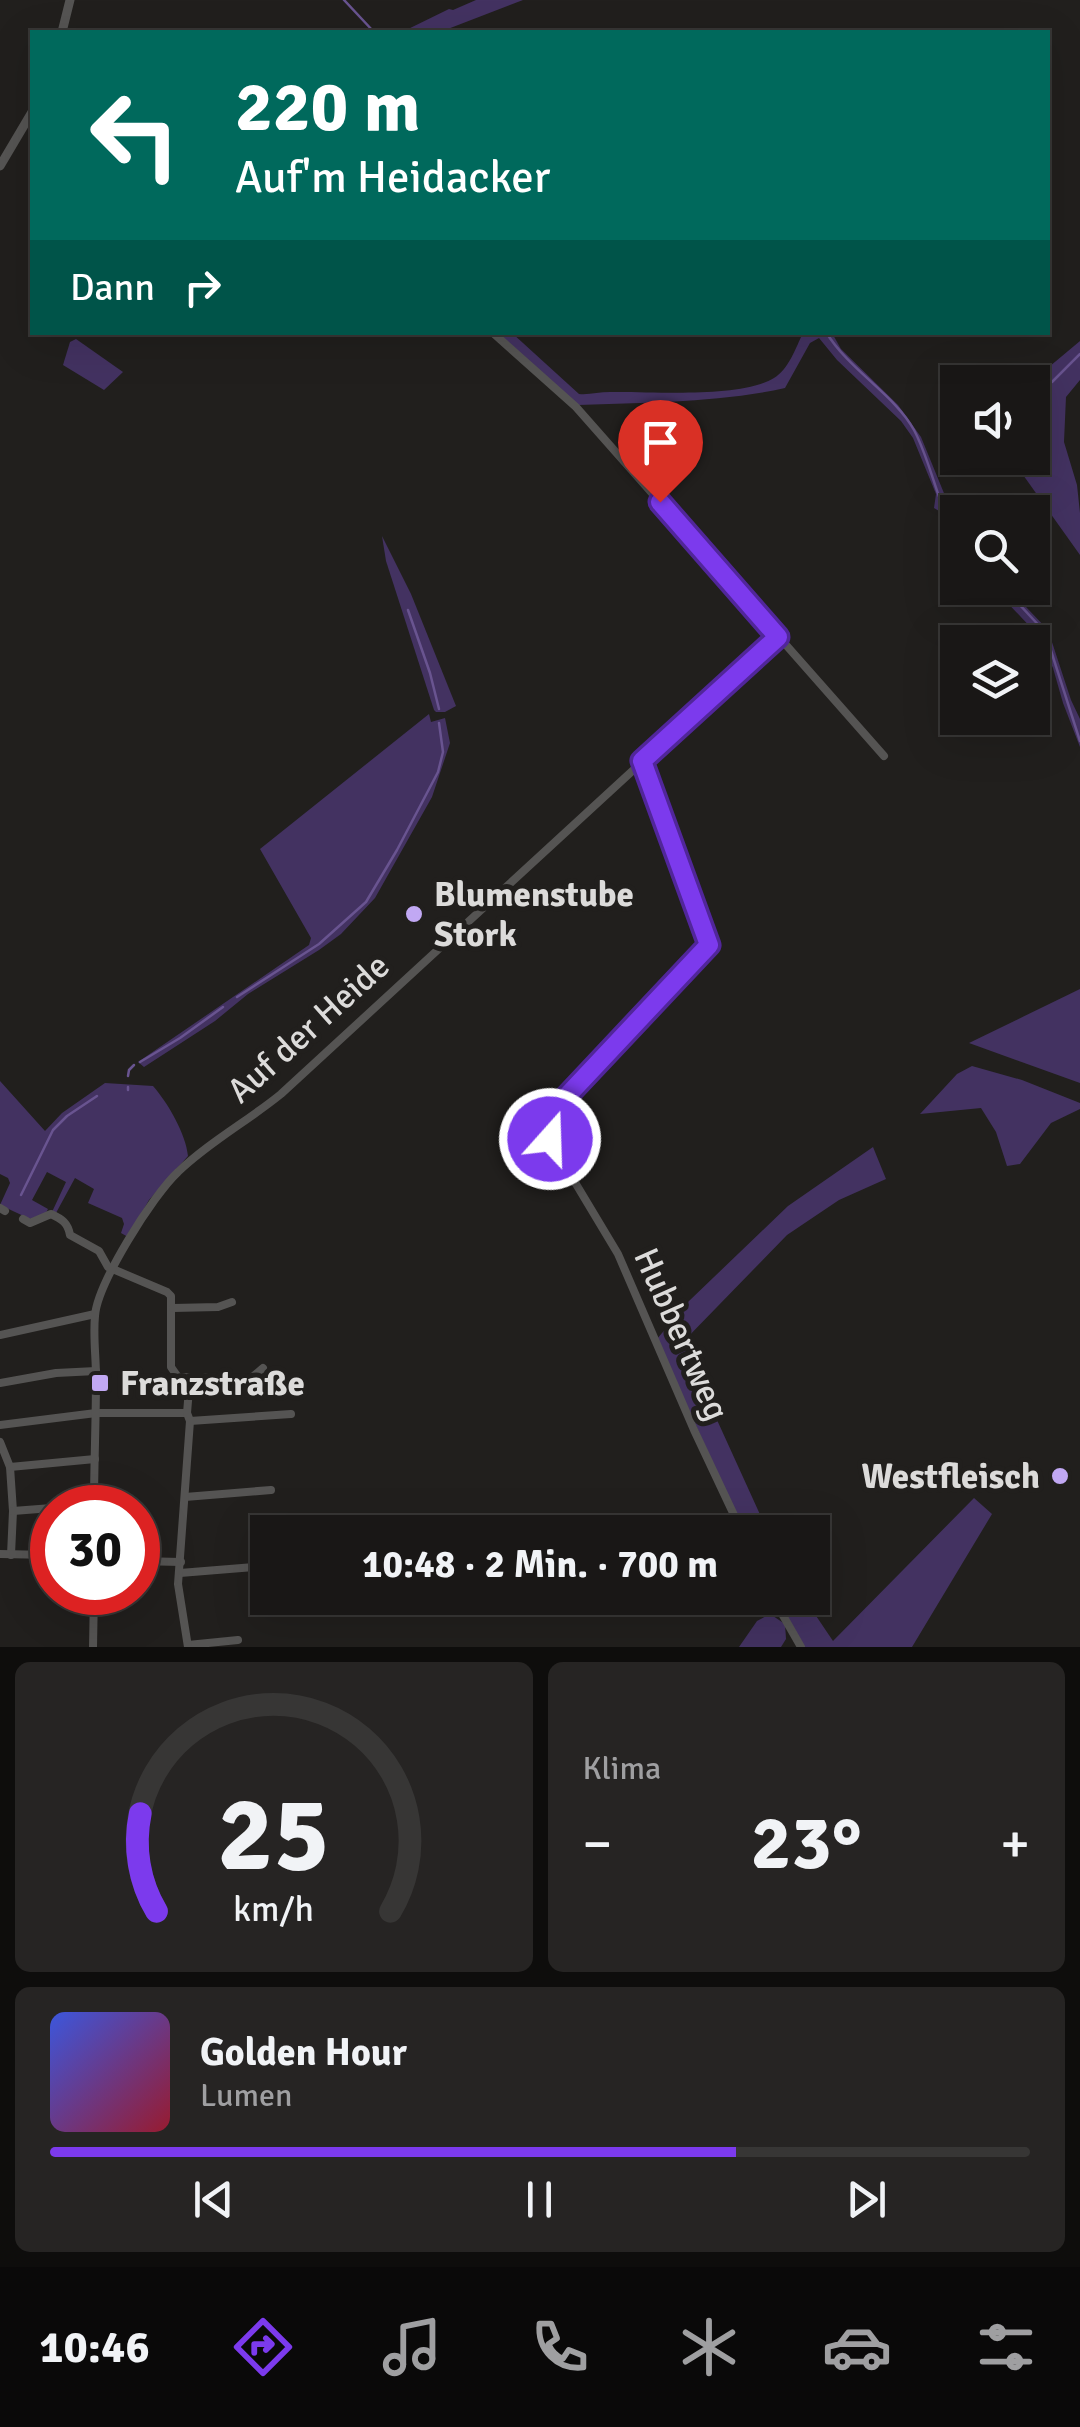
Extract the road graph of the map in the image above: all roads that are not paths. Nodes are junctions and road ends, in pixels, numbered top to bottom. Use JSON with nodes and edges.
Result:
{"nodes":[{"id":1,"x":70,"y":0,"type":"edge"},
{"id":2,"x":63,"y":30,"type":"edge"},
{"id":3,"x":30,"y":115,"type":"edge"},
{"id":4,"x":0,"y":166,"type":"edge"},
{"id":5,"x":495,"y":335,"type":"edge"},
{"id":6,"x":778,"y":637,"type":"junction"},
{"id":7,"x":884,"y":756,"type":"dead end"},
{"id":8,"x":642,"y":761,"type":"junction"},
{"id":9,"x":23,"y":1218,"type":"dead end"},
{"id":10,"x":114,"y":1270,"type":"junction"},
{"id":11,"x":232,"y":1302,"type":"dead end"},
{"id":12,"x":173,"y":1308,"type":"junction"},
{"id":13,"x":94,"y":1314,"type":"junction"},
{"id":14,"x":0,"y":1334,"type":"edge"},
{"id":15,"x":263,"y":1368,"type":"dead end"},
{"id":16,"x":96,"y":1370,"type":"junction"},
{"id":17,"x":190,"y":1377,"type":"junction"},
{"id":18,"x":0,"y":1382,"type":"edge"},
{"id":19,"x":96,"y":1413,"type":"junction"},
{"id":20,"x":291,"y":1414,"type":"dead end"},
{"id":21,"x":188,"y":1417,"type":"junction"},
{"id":22,"x":0,"y":1425,"type":"edge"},
{"id":23,"x":0,"y":1442,"type":"edge"},
{"id":24,"x":94,"y":1460,"type":"junction"},
{"id":25,"x":10,"y":1467,"type":"junction"},
{"id":26,"x":94,"y":1485,"type":"edge"},
{"id":27,"x":272,"y":1490,"type":"dead end"},
{"id":28,"x":185,"y":1497,"type":"junction"},
{"id":29,"x":30,"y":1510,"type":"edge"},
{"id":30,"x":12,"y":1511,"type":"junction"},
{"id":31,"x":734,"y":1515,"type":"edge"},
{"id":32,"x":0,"y":1554,"type":"edge"},
{"id":33,"x":11,"y":1555,"type":"junction"},
{"id":34,"x":30,"y":1555,"type":"edge"},
{"id":35,"x":160,"y":1562,"type":"edge"},
{"id":36,"x":181,"y":1562,"type":"junction"},
{"id":37,"x":250,"y":1567,"type":"edge"},
{"id":38,"x":180,"y":1573,"type":"junction"},
{"id":39,"x":94,"y":1615,"type":"edge"},
{"id":40,"x":783,"y":1615,"type":"edge"},
{"id":41,"x":238,"y":1640,"type":"dead end"},
{"id":42,"x":188,"y":1646,"type":"edge"},
{"id":43,"x":93,"y":1647,"type":"edge"},
{"id":44,"x":801,"y":1647,"type":"edge"}],
"edges":[{"from":1,"to":2,"type":"street"},
{"from":3,"to":4,"type":"street"},
{"from":5,"to":6,"type":"street"},
{"from":6,"to":7,"type":"street"},
{"from":6,"to":8,"type":"street","name":"Auf der Heide"},
{"from":8,"to":10,"type":"street","name":"Auf der Heide"},
{"from":8,"to":31,"type":"street","name":"Hubbertweg"},
{"from":9,"to":10,"type":"street"},
{"from":10,"to":12,"type":"street"},
{"from":10,"to":13,"type":"street","name":"Auf der Heide"},
{"from":11,"to":12,"type":"street"},
{"from":12,"to":17,"type":"street"},
{"from":13,"to":14,"type":"street"},
{"from":13,"to":16,"type":"street"},
{"from":15,"to":17,"type":"street"},
{"from":16,"to":18,"type":"street"},
{"from":16,"to":19,"type":"street"},
{"from":17,"to":21,"type":"street"},
{"from":19,"to":21,"type":"street"},
{"from":19,"to":22,"type":"street"},
{"from":19,"to":24,"type":"street"},
{"from":20,"to":21,"type":"street"},
{"from":21,"to":28,"type":"street"},
{"from":23,"to":25,"type":"street"},
{"from":24,"to":25,"type":"street"},
{"from":24,"to":26,"type":"street"},
{"from":25,"to":30,"type":"street"},
{"from":27,"to":28,"type":"street"},
{"from":28,"to":36,"type":"street"},
{"from":29,"to":30,"type":"street"},
{"from":30,"to":33,"type":"street"},
{"from":32,"to":33,"type":"street"},
{"from":33,"to":34,"type":"street"},
{"from":35,"to":36,"type":"street"},
{"from":36,"to":38,"type":"street"},
{"from":37,"to":38,"type":"street"},
{"from":38,"to":42,"type":"street"},
{"from":39,"to":43,"type":"street"},
{"from":40,"to":44,"type":"street"},
{"from":41,"to":42,"type":"street"}]}
